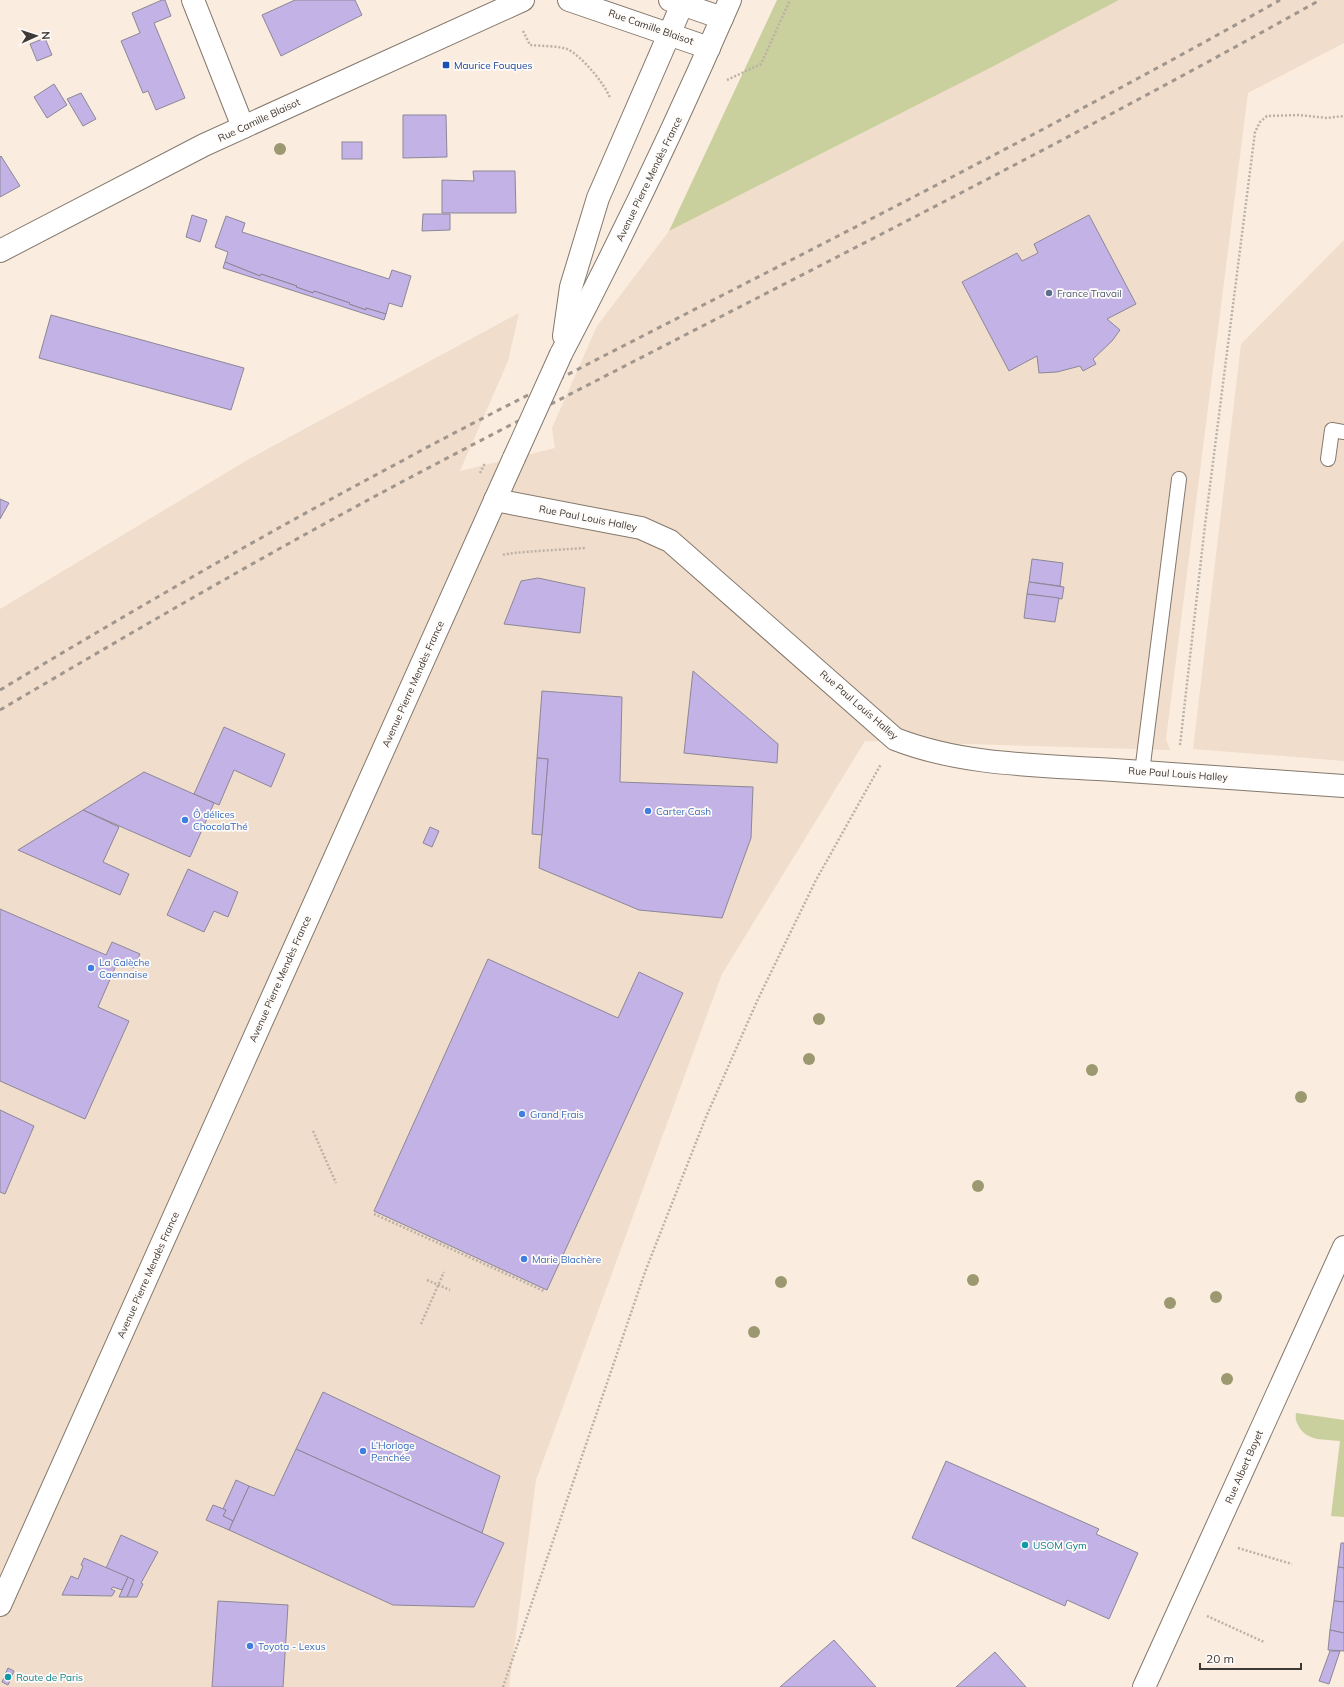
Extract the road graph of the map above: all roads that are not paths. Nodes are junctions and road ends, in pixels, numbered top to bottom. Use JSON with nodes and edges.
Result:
{"nodes":[{"id":1,"x":193,"y":0,"type":"edge"},
{"id":2,"x":524,"y":0,"type":"edge"},
{"id":3,"x":569,"y":0,"type":"edge"},
{"id":4,"x":679,"y":1,"type":"edge"},
{"id":5,"x":726,"y":9,"type":"edge"},
{"id":6,"x":670,"y":34,"type":"junction"},
{"id":7,"x":709,"y":48,"type":"junction"},
{"id":8,"x":243,"y":127,"type":"junction"},
{"id":9,"x":0,"y":251,"type":"edge"},
{"id":10,"x":561,"y":354,"type":"junction"},
{"id":11,"x":1344,"y":432,"type":"edge"},
{"id":12,"x":1328,"y":459,"type":"dead end"},
{"id":13,"x":1179,"y":479,"type":"dead end"},
{"id":14,"x":495,"y":500,"type":"junction"},
{"id":15,"x":1142,"y":772,"type":"junction"},
{"id":16,"x":1344,"y":786,"type":"edge"},
{"id":17,"x":1344,"y":1246,"type":"edge"},
{"id":18,"x":0,"y":1605,"type":"edge"},
{"id":19,"x":1144,"y":1687,"type":"edge"}],
"edges":[{"from":1,"to":8,"type":"street"},
{"from":2,"to":8,"type":"street","name":"Rue Camille Blaisot"},
{"from":3,"to":6,"type":"street","name":"Rue Camille Blaisot"},
{"from":4,"to":5,"type":"street"},
{"from":4,"to":6,"type":"street","name":"Avenue Pierre Mendès France"},
{"from":5,"to":7,"type":"street","name":"Avenue Pierre Mendès France"},
{"from":6,"to":7,"type":"street","name":"Rue Camille Blaisot"},
{"from":6,"to":10,"type":"street","name":"Avenue Pierre Mendès France"},
{"from":7,"to":10,"type":"street","name":"Avenue Pierre Mendès France"},
{"from":8,"to":9,"type":"street","name":"Rue Camille Blaisot"},
{"from":10,"to":14,"type":"street","name":"Avenue Pierre Mendès France","bridge":true},
{"from":11,"to":12,"type":"lane"},
{"from":13,"to":15,"type":"lane"},
{"from":14,"to":15,"type":"street","name":"Rue Paul Louis Halley"},
{"from":14,"to":18,"type":"street","name":"Avenue Pierre Mendès France"},
{"from":15,"to":16,"type":"street","name":"Rue Paul Louis Halley"},
{"from":17,"to":19,"type":"street","name":"Rue Albert Bayet"}]}
